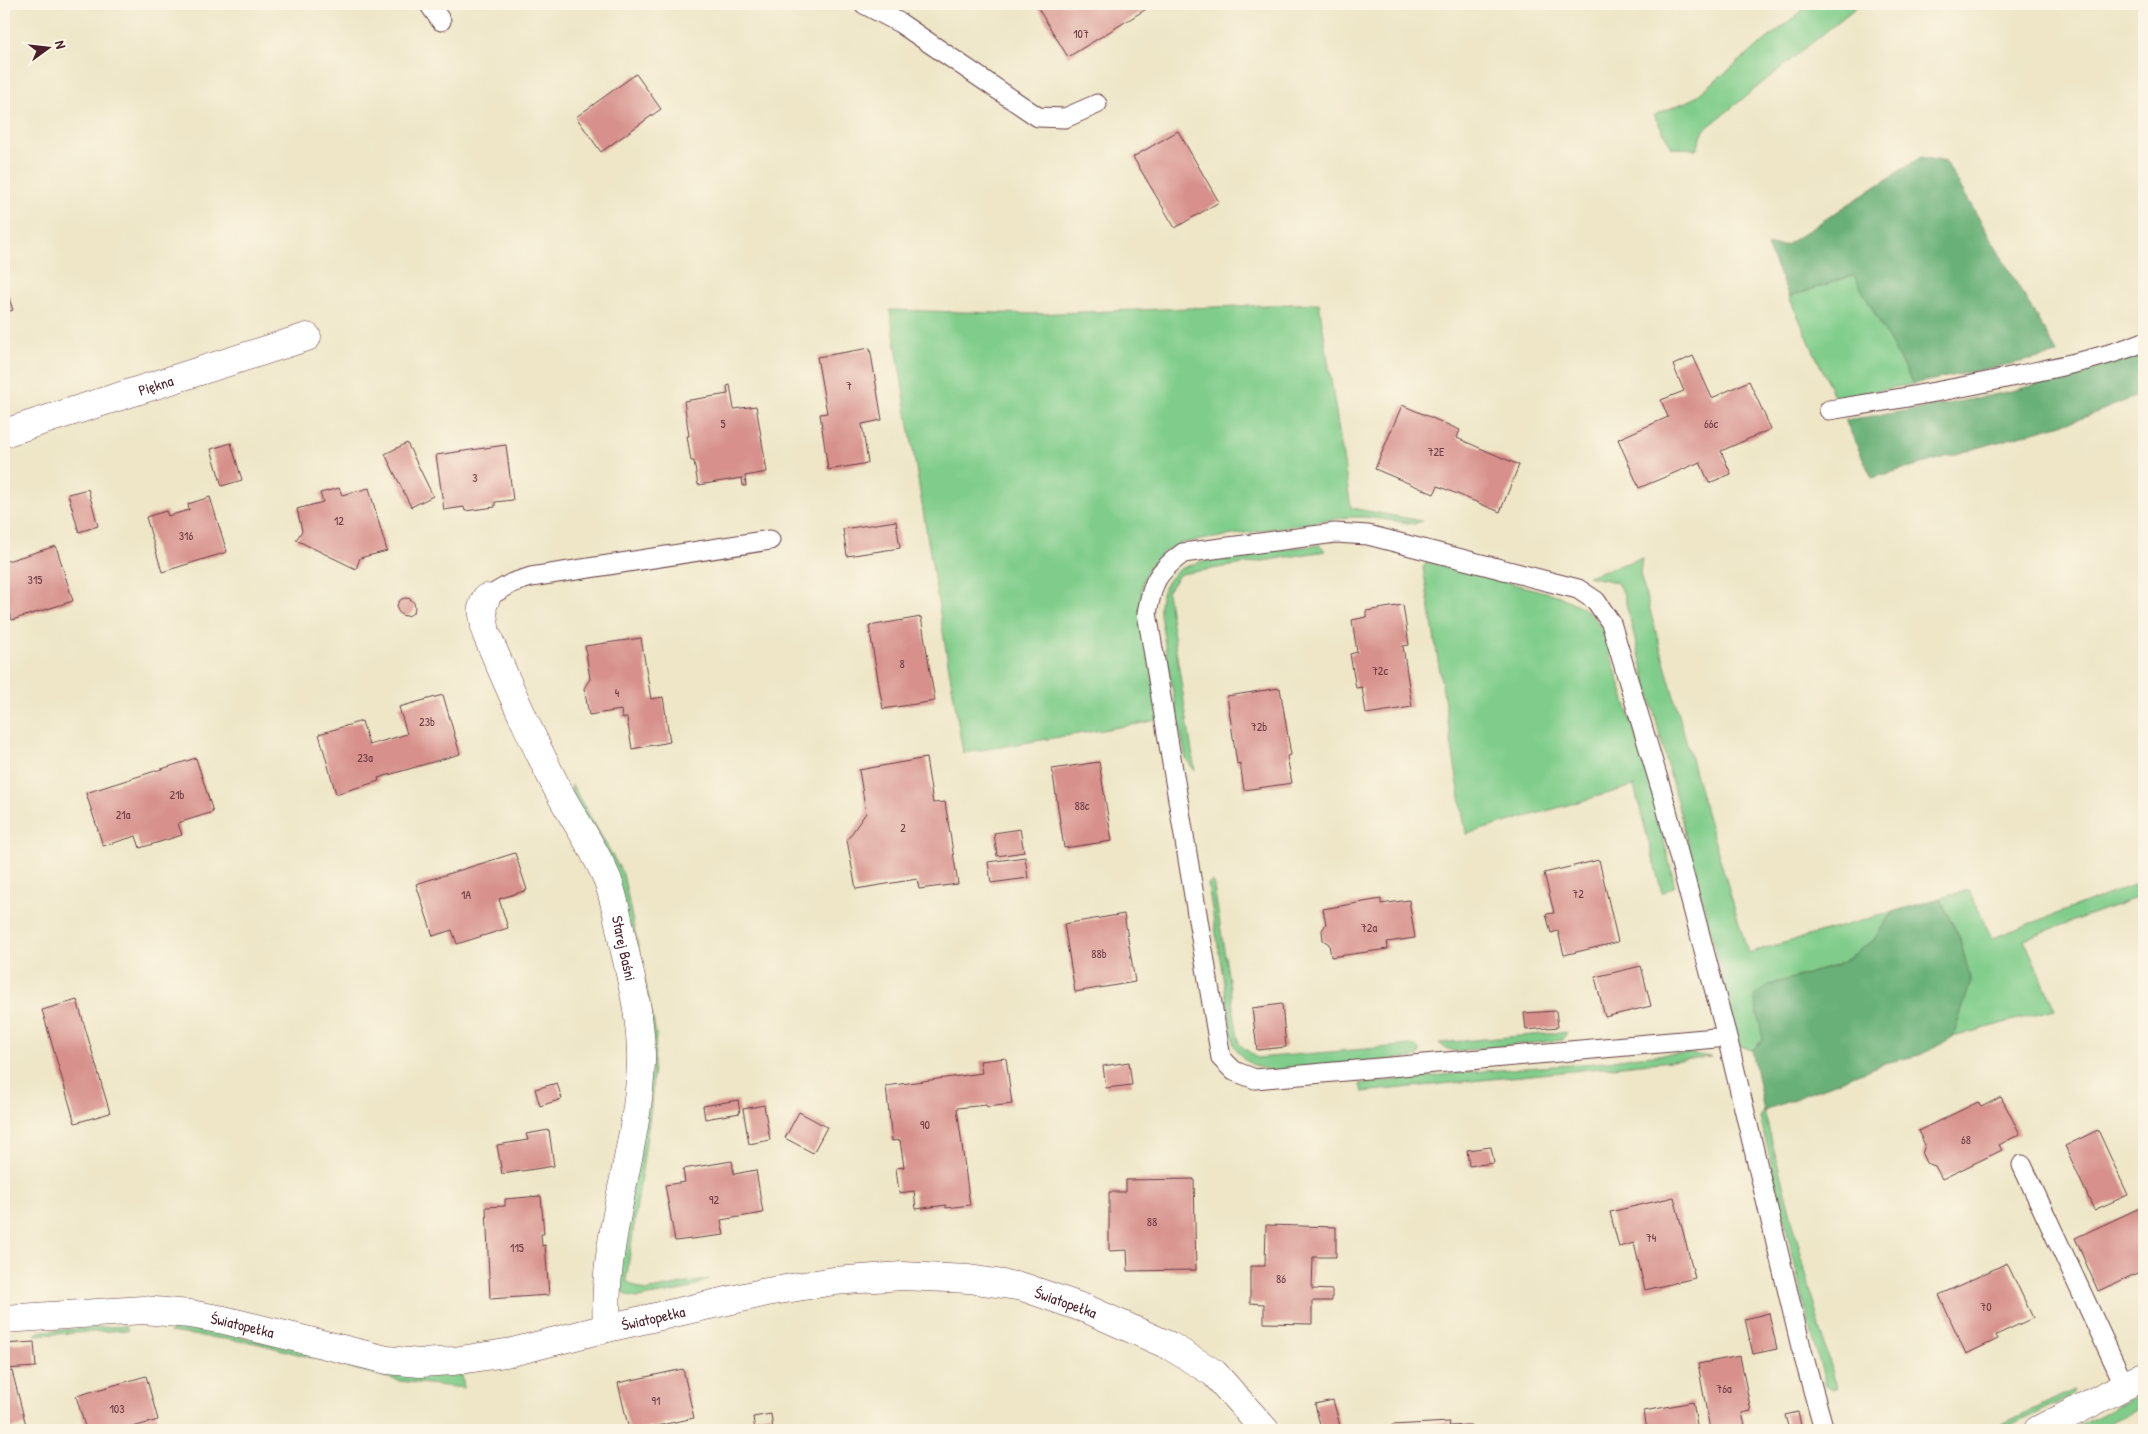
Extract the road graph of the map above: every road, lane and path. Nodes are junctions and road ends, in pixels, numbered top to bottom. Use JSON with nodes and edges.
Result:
{"nodes":[{"id":1,"x":429,"y":4,"type":"edge"},
{"id":2,"x":864,"y":4,"type":"edge"},
{"id":3,"x":441,"y":21,"type":"dead end"},
{"id":4,"x":1097,"y":104,"type":"dead end"},
{"id":5,"x":307,"y":337,"type":"dead end"},
{"id":6,"x":2144,"y":342,"type":"edge"},
{"id":7,"x":1829,"y":410,"type":"dead end"},
{"id":8,"x":4,"y":433,"type":"edge"},
{"id":9,"x":770,"y":540,"type":"dead end"},
{"id":10,"x":486,"y":598,"type":"joint"},
{"id":11,"x":1727,"y":1037,"type":"junction"},
{"id":12,"x":2022,"y":1165,"type":"dead end"},
{"id":13,"x":4,"y":1319,"type":"edge"},
{"id":14,"x":607,"y":1328,"type":"junction"},
{"id":15,"x":2135,"y":1381,"type":"edge"},
{"id":16,"x":1265,"y":1430,"type":"edge"},
{"id":17,"x":1824,"y":1430,"type":"edge"},
{"id":18,"x":2038,"y":1430,"type":"edge"}],
"edges":[{"from":1,"to":3,"type":"lane"},
{"from":2,"to":4,"type":"lane"},
{"from":5,"to":8,"type":"street","name":"Piękna"},
{"from":6,"to":7,"type":"lane"},
{"from":9,"to":10,"type":"lane"},
{"from":10,"to":14,"type":"street","name":"Starej Baśni"},
{"from":11,"to":11,"type":"lane"},
{"from":11,"to":17,"type":"lane"},
{"from":12,"to":15,"type":"lane"},
{"from":13,"to":14,"type":"street","name":"Światopełka"},
{"from":14,"to":16,"type":"street","name":"Światopełka"},
{"from":15,"to":18,"type":"street"}]}
